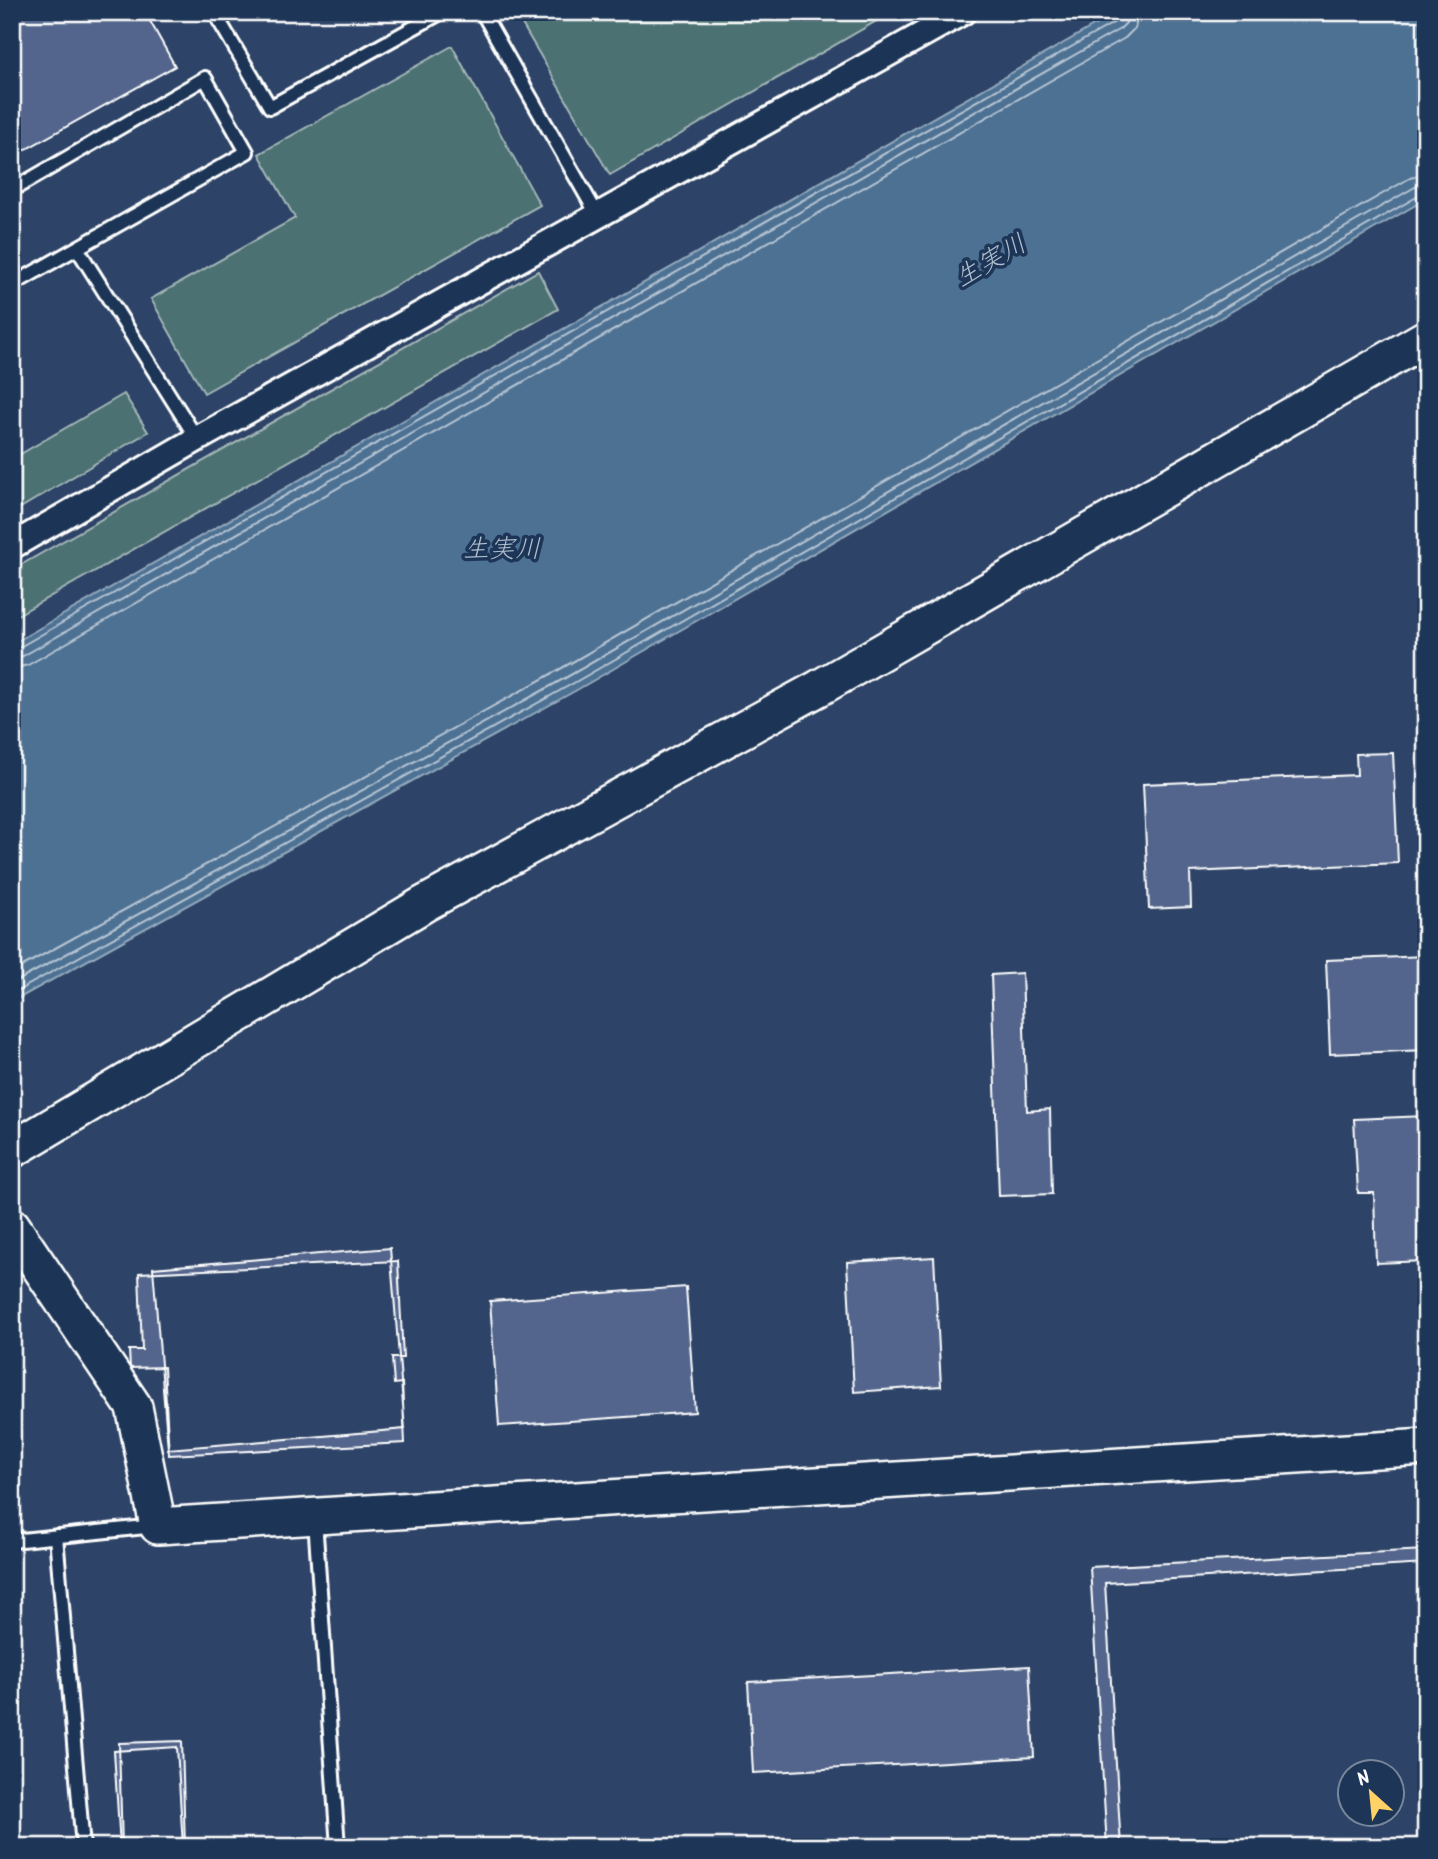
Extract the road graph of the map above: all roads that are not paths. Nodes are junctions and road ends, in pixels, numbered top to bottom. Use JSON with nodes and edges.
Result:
{"nodes":[{"id":1,"x":214,"y":12,"type":"edge"},
{"id":2,"x":442,"y":12,"type":"edge"},
{"id":3,"x":482,"y":12,"type":"edge"},
{"id":4,"x":963,"y":12,"type":"edge"},
{"id":5,"x":12,"y":190,"type":"edge"},
{"id":6,"x":598,"y":216,"type":"junction"},
{"id":7,"x":78,"y":248,"type":"junction"},
{"id":8,"x":12,"y":285,"type":"edge"},
{"id":9,"x":1426,"y":338,"type":"edge"},
{"id":10,"x":197,"y":439,"type":"junction"},
{"id":11,"x":12,"y":546,"type":"edge"},
{"id":12,"x":12,"y":1150,"type":"edge"},
{"id":13,"x":12,"y":1226,"type":"edge"},
{"id":14,"x":1426,"y":1447,"type":"edge"},
{"id":15,"x":315,"y":1516,"type":"junction"},
{"id":16,"x":158,"y":1526,"type":"junction"},
{"id":17,"x":56,"y":1536,"type":"junction"},
{"id":18,"x":12,"y":1541,"type":"edge"},
{"id":19,"x":83,"y":1847,"type":"edge"},
{"id":20,"x":338,"y":1847,"type":"edge"}],
"edges":[{"from":1,"to":2,"type":"lane"},
{"from":3,"to":6,"type":"lane"},
{"from":4,"to":6,"type":"street"},
{"from":5,"to":7,"type":"lane"},
{"from":6,"to":10,"type":"street"},
{"from":7,"to":8,"type":"lane"},
{"from":7,"to":10,"type":"lane"},
{"from":9,"to":12,"type":"street"},
{"from":10,"to":11,"type":"street"},
{"from":13,"to":16,"type":"street"},
{"from":14,"to":15,"type":"street"},
{"from":15,"to":16,"type":"street"},
{"from":15,"to":20,"type":"lane"},
{"from":16,"to":17,"type":"lane"},
{"from":17,"to":18,"type":"lane"},
{"from":17,"to":19,"type":"lane"}]}
